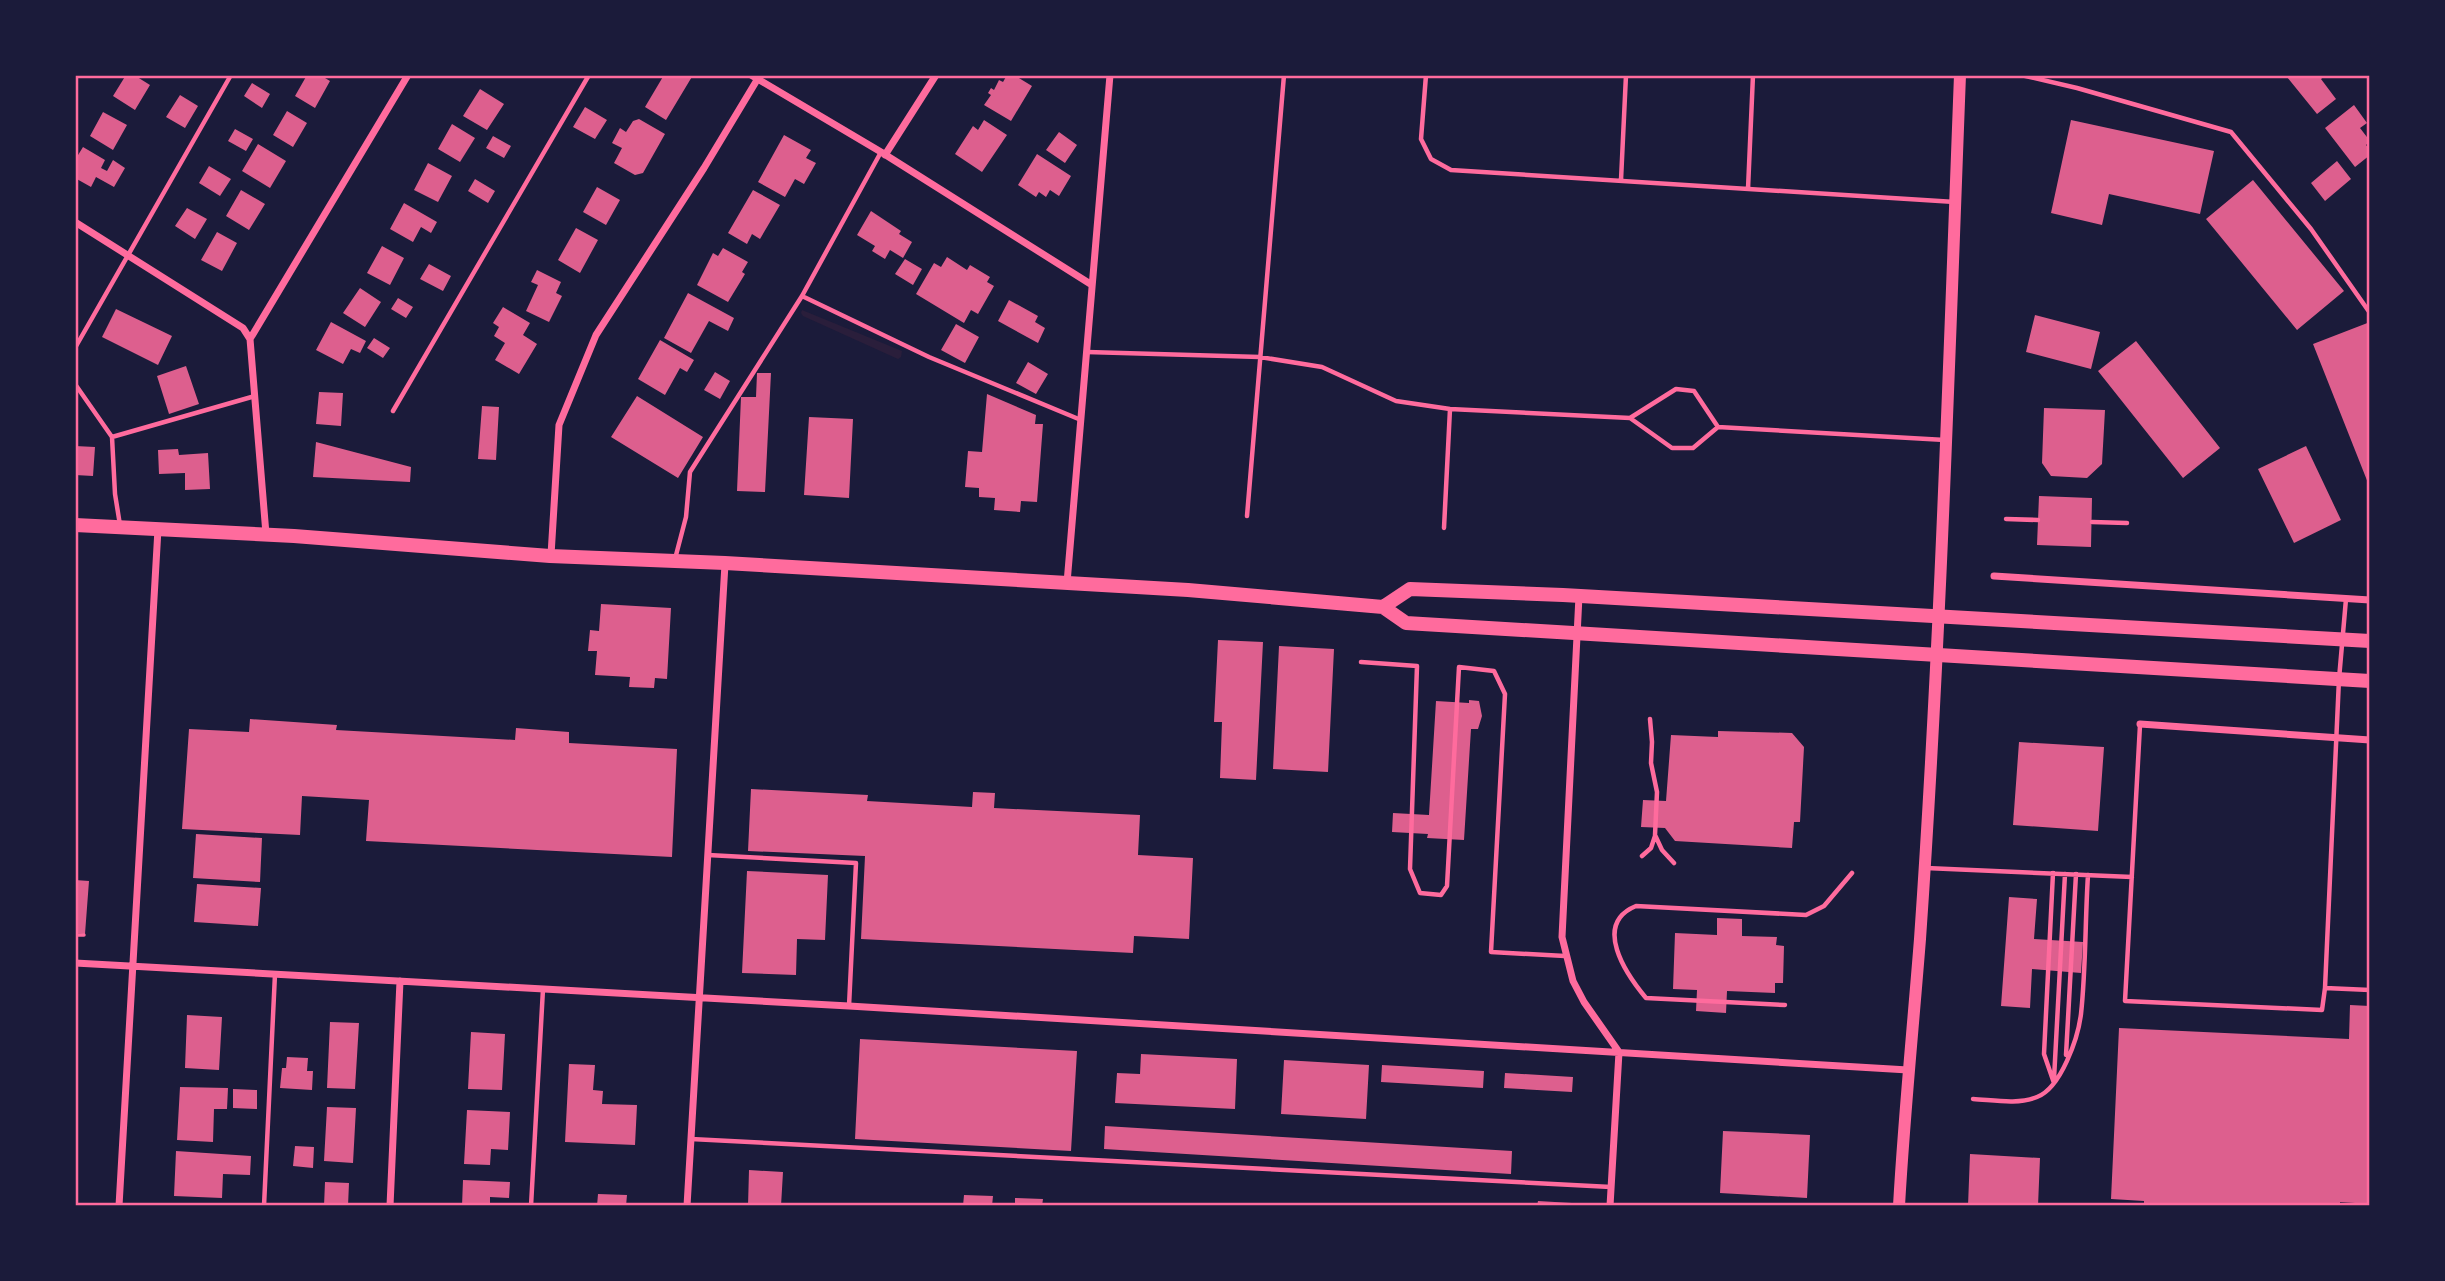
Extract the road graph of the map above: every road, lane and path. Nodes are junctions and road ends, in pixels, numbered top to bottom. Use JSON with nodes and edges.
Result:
{"nodes":[{"id":1,"x":231,"y":75,"type":"edge"},
{"id":2,"x":408,"y":75,"type":"edge"},
{"id":3,"x":589,"y":75,"type":"edge"},
{"id":4,"x":936,"y":75,"type":"edge"},
{"id":5,"x":1110,"y":75,"type":"edge"},
{"id":6,"x":1284,"y":75,"type":"edge"},
{"id":7,"x":1426,"y":75,"type":"edge"},
{"id":8,"x":1626,"y":75,"type":"edge"},
{"id":9,"x":1753,"y":75,"type":"edge"},
{"id":10,"x":1960,"y":75,"type":"edge"},
{"id":11,"x":2021,"y":75,"type":"edge"},
{"id":12,"x":756,"y":77,"type":"edge"},
{"id":13,"x":883,"y":154,"type":"junction"},
{"id":14,"x":1621,"y":180,"type":"junction"},
{"id":15,"x":1748,"y":188,"type":"junction"},
{"id":16,"x":1955,"y":202,"type":"junction"},
{"id":17,"x":75,"y":222,"type":"edge"},
{"id":18,"x":128,"y":254,"type":"junction"},
{"id":19,"x":1092,"y":285,"type":"junction"},
{"id":20,"x":802,"y":296,"type":"junction"},
{"id":21,"x":2370,"y":313,"type":"edge"},
{"id":22,"x":250,"y":339,"type":"junction"},
{"id":23,"x":75,"y":348,"type":"edge"},
{"id":24,"x":1087,"y":352,"type":"junction"},
{"id":25,"x":1260,"y":357,"type":"junction"},
{"id":26,"x":75,"y":384,"type":"edge"},
{"id":27,"x":255,"y":396,"type":"junction"},
{"id":28,"x":1450,"y":409,"type":"junction"},
{"id":29,"x":393,"y":411,"type":"dead end"},
{"id":30,"x":1630,"y":418,"type":"junction"},
{"id":31,"x":1081,"y":419,"type":"junction"},
{"id":32,"x":1718,"y":427,"type":"junction"},
{"id":33,"x":112,"y":437,"type":"junction"},
{"id":34,"x":1946,"y":440,"type":"junction"},
{"id":35,"x":1247,"y":516,"type":"dead end"},
{"id":36,"x":2006,"y":519,"type":"dead end"},
{"id":37,"x":2038,"y":520,"type":"dead end"},
{"id":38,"x":2092,"y":522,"type":"dead end"},
{"id":39,"x":2127,"y":523,"type":"dead end"},
{"id":40,"x":75,"y":525,"type":"edge"},
{"id":41,"x":121,"y":527,"type":"junction"},
{"id":42,"x":1444,"y":528,"type":"dead end"},
{"id":43,"x":158,"y":529,"type":"junction"},
{"id":44,"x":266,"y":534,"type":"junction"},
{"id":45,"x":551,"y":556,"type":"junction"},
{"id":46,"x":675,"y":561,"type":"junction"},
{"id":47,"x":725,"y":563,"type":"junction"},
{"id":48,"x":1994,"y":576,"type":"dead end"},
{"id":49,"x":1067,"y":584,"type":"junction"},
{"id":50,"x":1579,"y":596,"type":"junction"},
{"id":51,"x":2346,"y":599,"type":"junction"},
{"id":52,"x":2370,"y":600,"type":"edge"},
{"id":53,"x":1383,"y":607,"type":"junction"},
{"id":54,"x":1937,"y":618,"type":"junction"},
{"id":55,"x":1577,"y":634,"type":"junction"},
{"id":56,"x":2342,"y":640,"type":"junction"},
{"id":57,"x":2370,"y":641,"type":"edge"},
{"id":58,"x":1936,"y":655,"type":"junction"},
{"id":59,"x":1361,"y":662,"type":"dead end"},
{"id":60,"x":2339,"y":679,"type":"junction"},
{"id":61,"x":2370,"y":681,"type":"edge"},
{"id":62,"x":1650,"y":719,"type":"dead end"},
{"id":63,"x":2140,"y":724,"type":"joint"},
{"id":64,"x":2337,"y":738,"type":"junction"},
{"id":65,"x":2370,"y":740,"type":"edge"},
{"id":66,"x":1655,"y":835,"type":"junction"},
{"id":67,"x":708,"y":855,"type":"junction"},
{"id":68,"x":1642,"y":856,"type":"dead end"},
{"id":69,"x":1674,"y":863,"type":"dead end"},
{"id":70,"x":1924,"y":867,"type":"junction"},
{"id":71,"x":1852,"y":873,"type":"dead end"},
{"id":72,"x":2053,"y":873,"type":"junction"},
{"id":73,"x":2065,"y":874,"type":"junction"},
{"id":74,"x":2076,"y":874,"type":"junction"},
{"id":75,"x":2088,"y":875,"type":"junction"},
{"id":76,"x":2132,"y":877,"type":"junction"},
{"id":77,"x":75,"y":934,"type":"edge"},
{"id":78,"x":85,"y":935,"type":"dead end"},
{"id":79,"x":1565,"y":956,"type":"junction"},
{"id":80,"x":75,"y":963,"type":"edge"},
{"id":81,"x":133,"y":966,"type":"junction"},
{"id":82,"x":275,"y":974,"type":"junction"},
{"id":83,"x":400,"y":981,"type":"junction"},
{"id":84,"x":2325,"y":988,"type":"junction"},
{"id":85,"x":543,"y":989,"type":"junction"},
{"id":86,"x":2370,"y":990,"type":"edge"},
{"id":87,"x":700,"y":998,"type":"junction"},
{"id":88,"x":1785,"y":1005,"type":"dead end"},
{"id":89,"x":849,"y":1006,"type":"junction"},
{"id":90,"x":1619,"y":1052,"type":"junction"},
{"id":91,"x":2066,"y":1062,"type":"junction"},
{"id":92,"x":1908,"y":1070,"type":"junction"},
{"id":93,"x":2054,"y":1083,"type":"junction"},
{"id":94,"x":1973,"y":1099,"type":"dead end"},
{"id":95,"x":691,"y":1139,"type":"junction"},
{"id":96,"x":1611,"y":1187,"type":"junction"},
{"id":97,"x":119,"y":1206,"type":"edge"},
{"id":98,"x":264,"y":1206,"type":"edge"},
{"id":99,"x":390,"y":1206,"type":"edge"},
{"id":100,"x":531,"y":1206,"type":"edge"},
{"id":101,"x":687,"y":1206,"type":"edge"},
{"id":102,"x":1610,"y":1206,"type":"edge"},
{"id":103,"x":1899,"y":1206,"type":"edge"}],
"edges":[{"from":1,"to":18,"type":"lane"},
{"from":2,"to":22,"type":"street"},
{"from":3,"to":29,"type":"lane"},
{"from":4,"to":13,"type":"street"},
{"from":5,"to":19,"type":"street"},
{"from":6,"to":25,"type":"lane"},
{"from":7,"to":14,"type":"lane"},
{"from":8,"to":14,"type":"lane"},
{"from":9,"to":15,"type":"lane"},
{"from":10,"to":16,"type":"main road"},
{"from":11,"to":21,"type":"lane"},
{"from":12,"to":13,"type":"street"},
{"from":12,"to":45,"type":"street"},
{"from":13,"to":19,"type":"street"},
{"from":13,"to":20,"type":"lane"},
{"from":14,"to":15,"type":"lane"},
{"from":15,"to":16,"type":"lane"},
{"from":16,"to":34,"type":"main road"},
{"from":17,"to":18,"type":"street"},
{"from":18,"to":22,"type":"street"},
{"from":18,"to":23,"type":"lane"},
{"from":19,"to":24,"type":"street"},
{"from":20,"to":31,"type":"lane"},
{"from":20,"to":46,"type":"lane"},
{"from":22,"to":27,"type":"street"},
{"from":24,"to":25,"type":"lane"},
{"from":24,"to":31,"type":"street"},
{"from":25,"to":28,"type":"lane"},
{"from":25,"to":35,"type":"lane"},
{"from":26,"to":33,"type":"lane"},
{"from":27,"to":33,"type":"lane"},
{"from":27,"to":44,"type":"street"},
{"from":28,"to":30,"type":"lane"},
{"from":28,"to":42,"type":"lane"},
{"from":30,"to":32,"type":"lane"},
{"from":30,"to":32,"type":"lane"},
{"from":31,"to":49,"type":"street"},
{"from":32,"to":34,"type":"lane"},
{"from":33,"to":41,"type":"lane"},
{"from":34,"to":54,"type":"main road"},
{"from":36,"to":37,"type":"lane"},
{"from":38,"to":39,"type":"lane"},
{"from":40,"to":41,"type":"main road"},
{"from":41,"to":43,"type":"main road"},
{"from":43,"to":44,"type":"main road"},
{"from":43,"to":81,"type":"street"},
{"from":44,"to":45,"type":"main road"},
{"from":45,"to":46,"type":"main road"},
{"from":46,"to":47,"type":"main road"},
{"from":47,"to":49,"type":"main road"},
{"from":47,"to":67,"type":"street"},
{"from":48,"to":51,"type":"street"},
{"from":49,"to":53,"type":"main road"},
{"from":50,"to":53,"type":"main road"},
{"from":50,"to":54,"type":"main road"},
{"from":50,"to":55,"type":"street"},
{"from":51,"to":52,"type":"street"},
{"from":51,"to":56,"type":"lane"},
{"from":53,"to":55,"type":"main road"},
{"from":54,"to":56,"type":"main road"},
{"from":54,"to":58,"type":"main road"},
{"from":55,"to":58,"type":"main road"},
{"from":55,"to":79,"type":"street"},
{"from":56,"to":57,"type":"main road"},
{"from":56,"to":60,"type":"lane"},
{"from":58,"to":60,"type":"main road"},
{"from":58,"to":70,"type":"main road"},
{"from":59,"to":79,"type":"lane"},
{"from":60,"to":61,"type":"main road"},
{"from":60,"to":64,"type":"lane"},
{"from":62,"to":66,"type":"lane"},
{"from":63,"to":64,"type":"street"},
{"from":63,"to":76,"type":"lane"},
{"from":64,"to":65,"type":"street"},
{"from":64,"to":84,"type":"lane"},
{"from":66,"to":68,"type":"lane"},
{"from":66,"to":69,"type":"lane"},
{"from":67,"to":87,"type":"street"},
{"from":67,"to":89,"type":"lane"},
{"from":70,"to":72,"type":"lane"},
{"from":70,"to":92,"type":"main road"},
{"from":71,"to":88,"type":"lane"},
{"from":72,"to":73,"type":"lane"},
{"from":72,"to":93,"type":"lane"},
{"from":73,"to":74,"type":"lane"},
{"from":73,"to":93,"type":"lane"},
{"from":74,"to":75,"type":"lane"},
{"from":74,"to":91,"type":"lane"},
{"from":75,"to":76,"type":"lane"},
{"from":75,"to":91,"type":"lane"},
{"from":76,"to":84,"type":"lane"},
{"from":77,"to":78,"type":"path"},
{"from":79,"to":90,"type":"street"},
{"from":80,"to":81,"type":"street"},
{"from":81,"to":82,"type":"street"},
{"from":81,"to":97,"type":"street"},
{"from":82,"to":83,"type":"street"},
{"from":82,"to":98,"type":"lane"},
{"from":83,"to":85,"type":"street"},
{"from":83,"to":99,"type":"street"},
{"from":84,"to":86,"type":"lane"},
{"from":85,"to":87,"type":"street"},
{"from":85,"to":100,"type":"lane"},
{"from":87,"to":89,"type":"street"},
{"from":87,"to":95,"type":"street"},
{"from":89,"to":90,"type":"street"},
{"from":90,"to":92,"type":"street"},
{"from":90,"to":96,"type":"street"},
{"from":91,"to":93,"type":"lane"},
{"from":92,"to":103,"type":"main road"},
{"from":93,"to":94,"type":"lane"},
{"from":95,"to":96,"type":"lane"},
{"from":95,"to":101,"type":"street"},
{"from":96,"to":102,"type":"street"}]}
